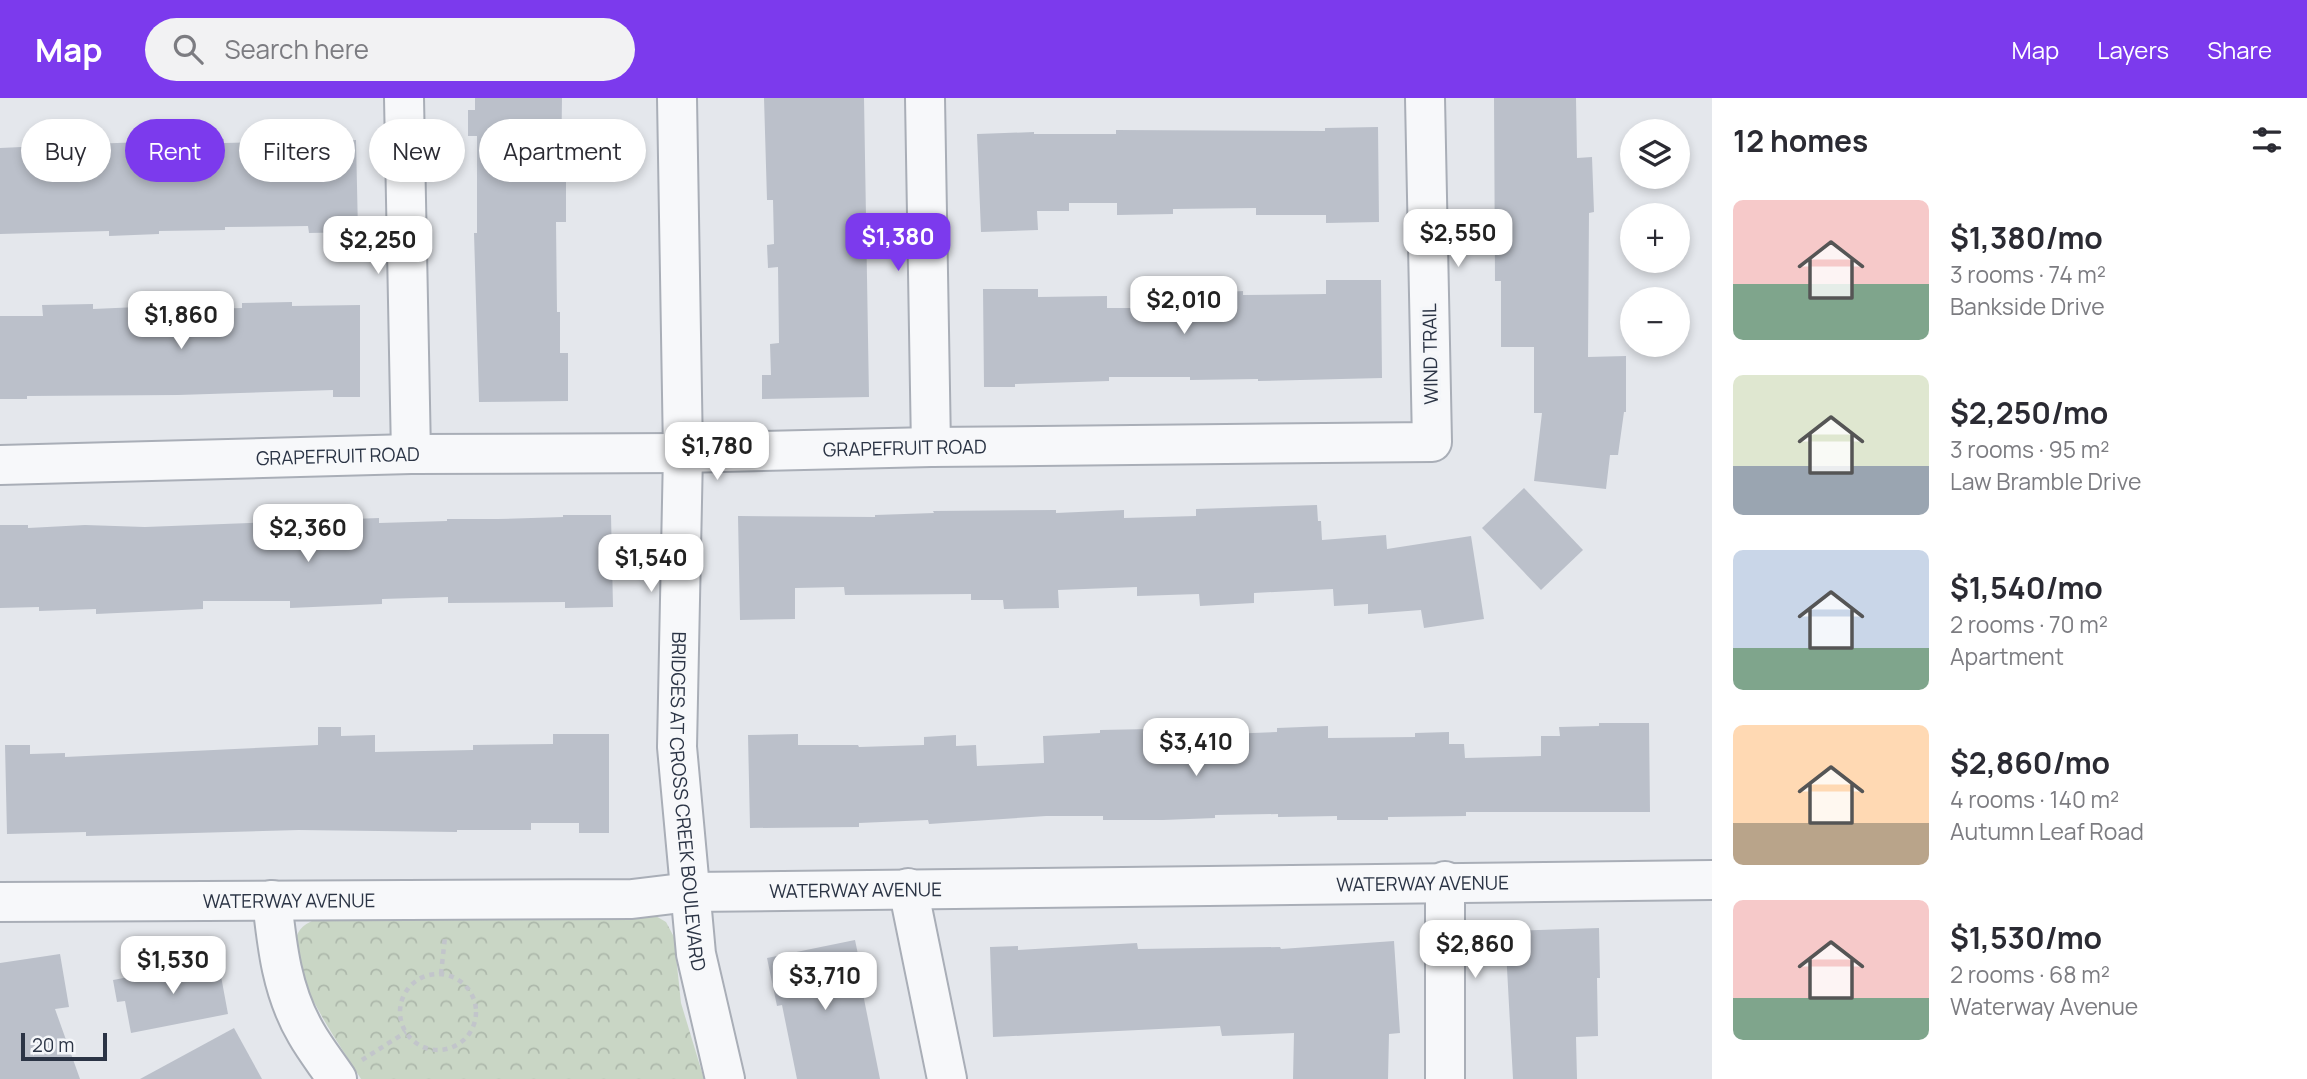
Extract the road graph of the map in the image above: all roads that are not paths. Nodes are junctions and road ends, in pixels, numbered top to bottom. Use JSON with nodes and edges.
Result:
{"nodes":[{"id":1,"x":404,"y":98,"type":"edge"},
{"id":2,"x":677,"y":98,"type":"edge"},
{"id":3,"x":925,"y":98,"type":"edge"},
{"id":4,"x":1425,"y":98,"type":"edge"},
{"id":5,"x":1432,"y":442,"type":"joint"},
{"id":6,"x":930,"y":447,"type":"junction"},
{"id":7,"x":683,"y":453,"type":"junction"},
{"id":8,"x":411,"y":454,"type":"junction"},
{"id":9,"x":0,"y":465,"type":"edge"},
{"id":10,"x":1712,"y":880,"type":"edge"},
{"id":11,"x":1445,"y":881,"type":"junction"},
{"id":12,"x":908,"y":888,"type":"junction"},
{"id":13,"x":690,"y":892,"type":"junction"},
{"id":14,"x":272,"y":901,"type":"junction"},
{"id":15,"x":0,"y":902,"type":"edge"},
{"id":16,"x":348,"y":1070,"type":"edge"},
{"id":17,"x":725,"y":1079,"type":"edge"},
{"id":18,"x":947,"y":1079,"type":"edge"},
{"id":19,"x":1446,"y":1079,"type":"edge"}],
"edges":[{"from":1,"to":8,"type":"street"},
{"from":2,"to":7,"type":"street","name":"BRIDGES AT CROSS CREEK BOULEVARD"},
{"from":3,"to":6,"type":"street"},
{"from":4,"to":5,"type":"street","name":"WIND TRAIL"},
{"from":5,"to":6,"type":"street","name":"GRAPEFRUIT ROAD"},
{"from":6,"to":7,"type":"street","name":"GRAPEFRUIT ROAD"},
{"from":7,"to":8,"type":"street","name":"GRAPEFRUIT ROAD"},
{"from":7,"to":13,"type":"street","name":"BRIDGES AT CROSS CREEK BOULEVARD"},
{"from":8,"to":9,"type":"street","name":"GRAPEFRUIT ROAD"},
{"from":10,"to":11,"type":"street","name":"WATERWAY AVENUE"},
{"from":11,"to":12,"type":"street","name":"WATERWAY AVENUE"},
{"from":11,"to":19,"type":"street"},
{"from":12,"to":13,"type":"street","name":"WATERWAY AVENUE"},
{"from":12,"to":18,"type":"street"},
{"from":13,"to":14,"type":"street","name":"WATERWAY AVENUE"},
{"from":13,"to":17,"type":"street","name":"BRIDGES AT CROSS CREEK BOULEVARD"},
{"from":14,"to":15,"type":"street","name":"WATERWAY AVENUE"},
{"from":14,"to":16,"type":"street"}]}
